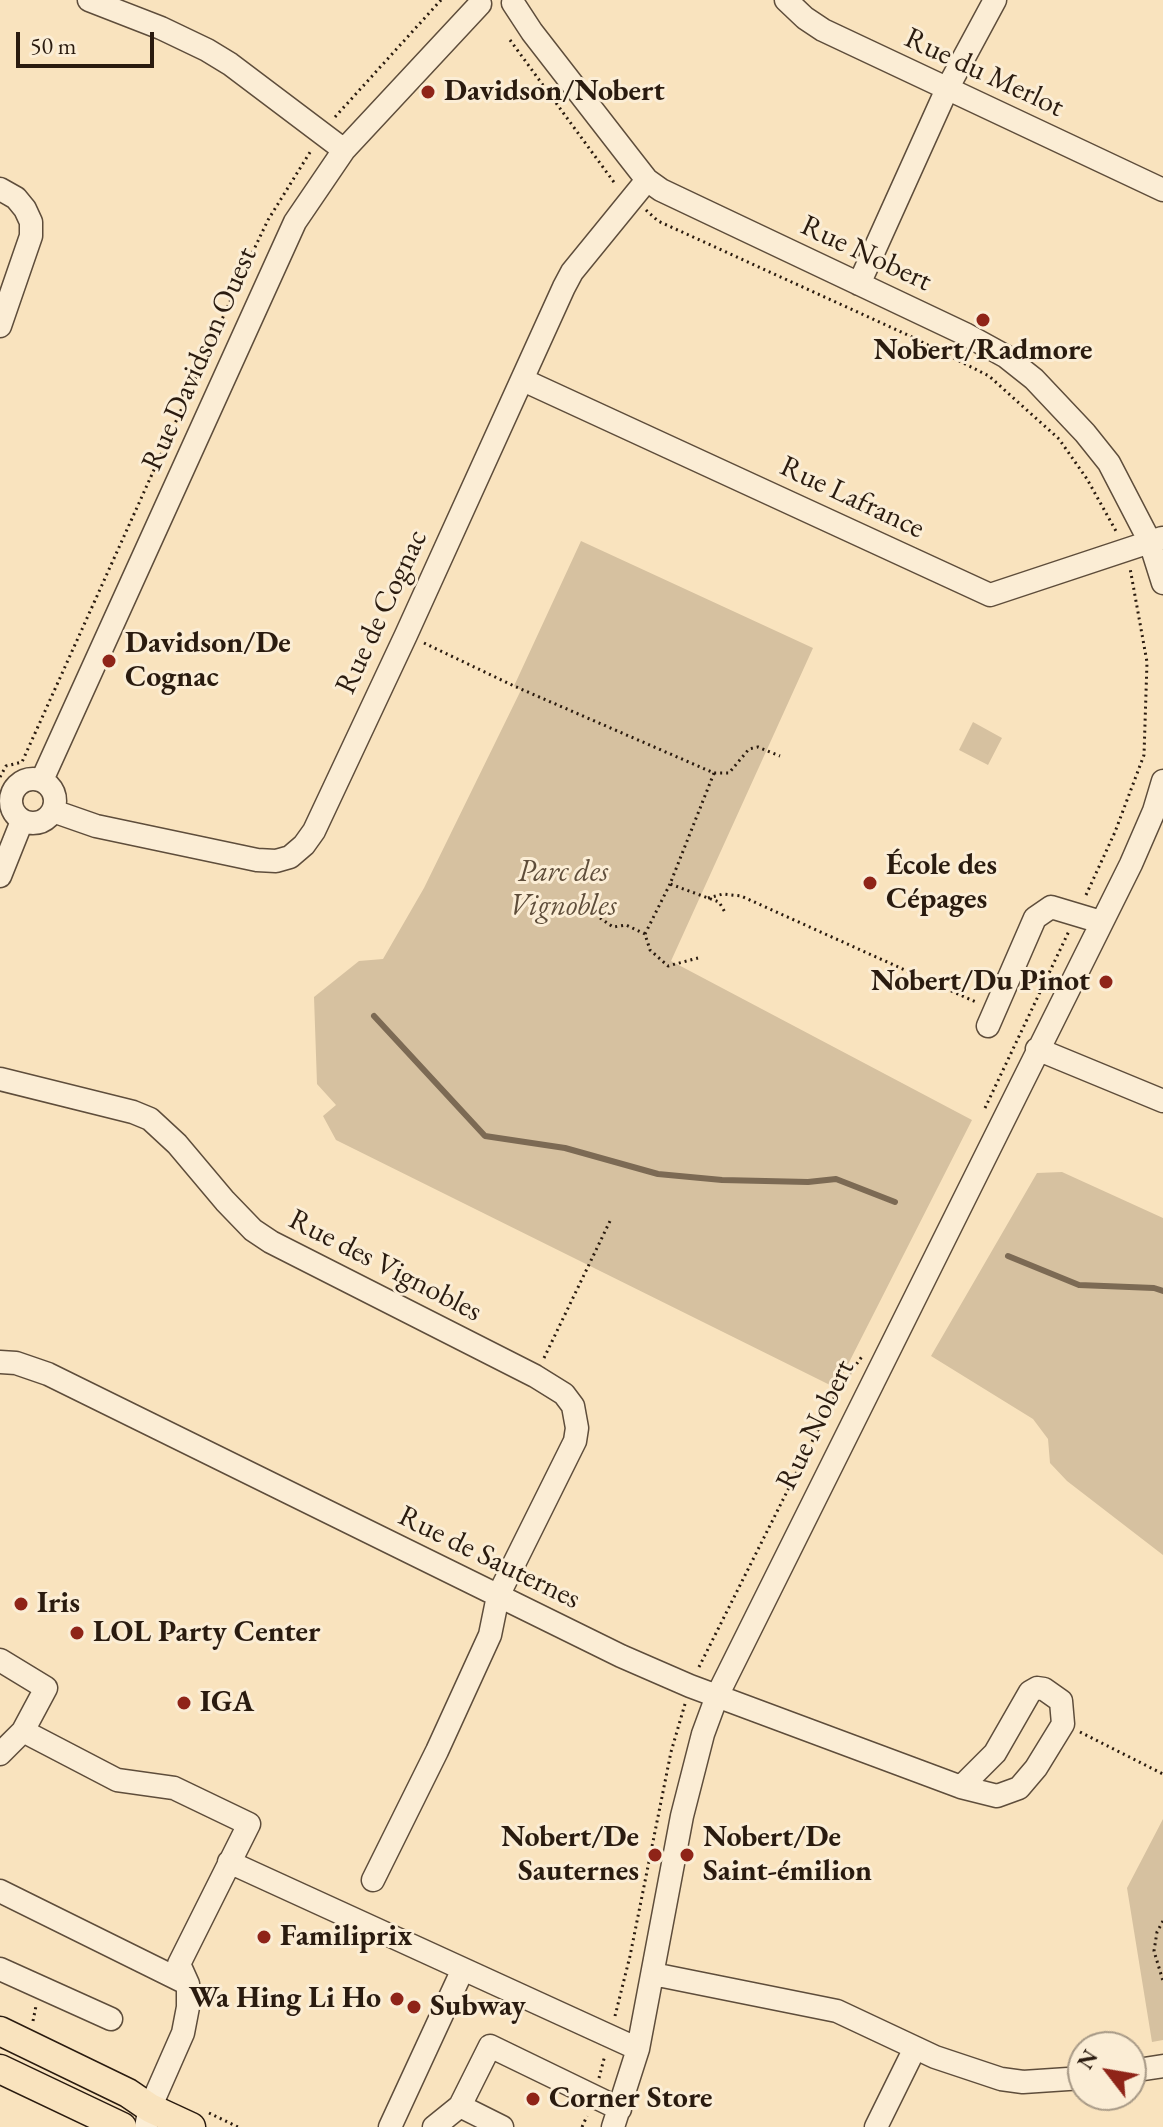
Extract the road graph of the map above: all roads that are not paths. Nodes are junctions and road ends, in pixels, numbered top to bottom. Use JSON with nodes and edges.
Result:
{"nodes":[{"id":1,"x":89,"y":0,"type":"edge"},
{"id":2,"x":786,"y":0,"type":"edge"},
{"id":3,"x":995,"y":0,"type":"edge"},
{"id":4,"x":478,"y":2,"type":"edge"},
{"id":5,"x":514,"y":2,"type":"edge"},
{"id":6,"x":947,"y":89,"type":"junction"},
{"id":7,"x":344,"y":150,"type":"junction"},
{"id":8,"x":647,"y":180,"type":"junction"},
{"id":9,"x":0,"y":189,"type":"edge"},
{"id":10,"x":1163,"y":190,"type":"edge"},
{"id":11,"x":859,"y":284,"type":"junction"},
{"id":12,"x":0,"y":326,"type":"edge"},
{"id":13,"x":523,"y":380,"type":"junction"},
{"id":14,"x":1157,"y":540,"type":"edge"},
{"id":15,"x":1163,"y":583,"type":"edge"},
{"id":16,"x":42,"y":780,"type":"junction"},
{"id":17,"x":1163,"y":781,"type":"edge"},
{"id":18,"x":4,"y":782,"type":"edge"},
{"id":19,"x":53,"y":811,"type":"junction"},
{"id":20,"x":22,"y":821,"type":"junction"},
{"id":21,"x":0,"y":876,"type":"edge"},
{"id":22,"x":1101,"y":922,"type":"junction"},
{"id":23,"x":991,"y":1018,"type":"road end"},
{"id":24,"x":1037,"y":1049,"type":"junction"},
{"id":25,"x":0,"y":1079,"type":"edge"},
{"id":26,"x":1163,"y":1101,"type":"edge"},
{"id":27,"x":0,"y":1362,"type":"edge"},
{"id":28,"x":498,"y":1596,"type":"junction"},
{"id":29,"x":0,"y":1660,"type":"edge"},
{"id":30,"x":717,"y":1696,"type":"junction"},
{"id":31,"x":23,"y":1731,"type":"junction"},
{"id":32,"x":0,"y":1754,"type":"edge"},
{"id":33,"x":961,"y":1787,"type":"junction"},
{"id":34,"x":229,"y":1862,"type":"junction"},
{"id":35,"x":373,"y":1880,"type":"dead end"},
{"id":36,"x":0,"y":1891,"type":"edge"},
{"id":37,"x":0,"y":1969,"type":"edge"},
{"id":38,"x":463,"y":1969,"type":"junction"},
{"id":39,"x":653,"y":1974,"type":"junction"},
{"id":40,"x":188,"y":1984,"type":"junction"},
{"id":41,"x":111,"y":2019,"type":"dead end"},
{"id":42,"x":0,"y":2031,"type":"edge"},
{"id":43,"x":915,"y":2048,"type":"junction"},
{"id":44,"x":638,"y":2049,"type":"junction"},
{"id":45,"x":0,"y":2069,"type":"edge"},
{"id":46,"x":1067,"y":2079,"type":"edge"},
{"id":47,"x":460,"y":2106,"type":"junction"},
{"id":48,"x":148,"y":2118,"type":"edge"},
{"id":49,"x":616,"y":2118,"type":"edge"},
{"id":50,"x":125,"y":2127,"type":"edge"},
{"id":51,"x":191,"y":2127,"type":"edge"},
{"id":52,"x":390,"y":2127,"type":"edge"},
{"id":53,"x":434,"y":2127,"type":"edge"},
{"id":54,"x":502,"y":2127,"type":"edge"},
{"id":55,"x":876,"y":2127,"type":"edge"}],
"edges":[{"from":1,"to":7,"type":"street"},
{"from":2,"to":6,"type":"street","name":"Rue du Merlot"},
{"from":3,"to":6,"type":"street"},
{"from":4,"to":5,"type":"street","name":"Rue Davidson Ouest"},
{"from":4,"to":7,"type":"street","name":"Rue Davidson Ouest"},
{"from":5,"to":8,"type":"street","name":"Rue Nobert"},
{"from":6,"to":10,"type":"street","name":"Rue du Merlot"},
{"from":6,"to":11,"type":"street"},
{"from":7,"to":16,"type":"street","name":"Rue Davidson Ouest"},
{"from":8,"to":11,"type":"street","name":"Rue Nobert"},
{"from":8,"to":13,"type":"street","name":"Rue de Cognac"},
{"from":9,"to":12,"type":"street"},
{"from":11,"to":14,"type":"street","name":"Rue Nobert"},
{"from":13,"to":14,"type":"street","name":"Rue Lafrance"},
{"from":13,"to":19,"type":"street","name":"Rue de Cognac"},
{"from":14,"to":15,"type":"street","name":"Rue Nobert"},
{"from":16,"to":18,"type":"street"},
{"from":16,"to":19,"type":"street"},
{"from":17,"to":22,"type":"street","name":"Rue Nobert"},
{"from":18,"to":20,"type":"street"},
{"from":19,"to":20,"type":"street"},
{"from":20,"to":21,"type":"street"},
{"from":22,"to":23,"type":"street"},
{"from":22,"to":24,"type":"street","name":"Rue Nobert"},
{"from":24,"to":26,"type":"street"},
{"from":24,"to":30,"type":"street","name":"Rue Nobert"},
{"from":25,"to":28,"type":"street","name":"Rue des Vignobles"},
{"from":27,"to":28,"type":"street","name":"Rue de Sauternes"},
{"from":28,"to":30,"type":"street","name":"Rue de Sauternes"},
{"from":28,"to":35,"type":"street","name":"Rue des Vignobles"},
{"from":29,"to":31,"type":"street"},
{"from":30,"to":33,"type":"street","name":"Rue de Sauternes"},
{"from":30,"to":39,"type":"street","name":"Rue Nobert"},
{"from":31,"to":32,"type":"street"},
{"from":31,"to":34,"type":"street"},
{"from":33,"to":33,"type":"street","name":"Rue de Sauternes"},
{"from":34,"to":38,"type":"street"},
{"from":34,"to":40,"type":"street"},
{"from":36,"to":40,"type":"street"},
{"from":37,"to":41,"type":"street"},
{"from":38,"to":44,"type":"street"},
{"from":38,"to":52,"type":"street"},
{"from":39,"to":43,"type":"street"},
{"from":39,"to":44,"type":"street","name":"Rue Nobert"},
{"from":40,"to":48,"type":"street"},
{"from":42,"to":48,"type":"main road"},
{"from":43,"to":46,"type":"street"},
{"from":43,"to":55,"type":"street"},
{"from":44,"to":49,"type":"street","name":"Rue Nobert"},
{"from":45,"to":50,"type":"main road"},
{"from":47,"to":49,"type":"street"},
{"from":47,"to":53,"type":"street"},
{"from":47,"to":54,"type":"street"},
{"from":48,"to":50,"type":"street"},
{"from":48,"to":51,"type":"main road"}]}
